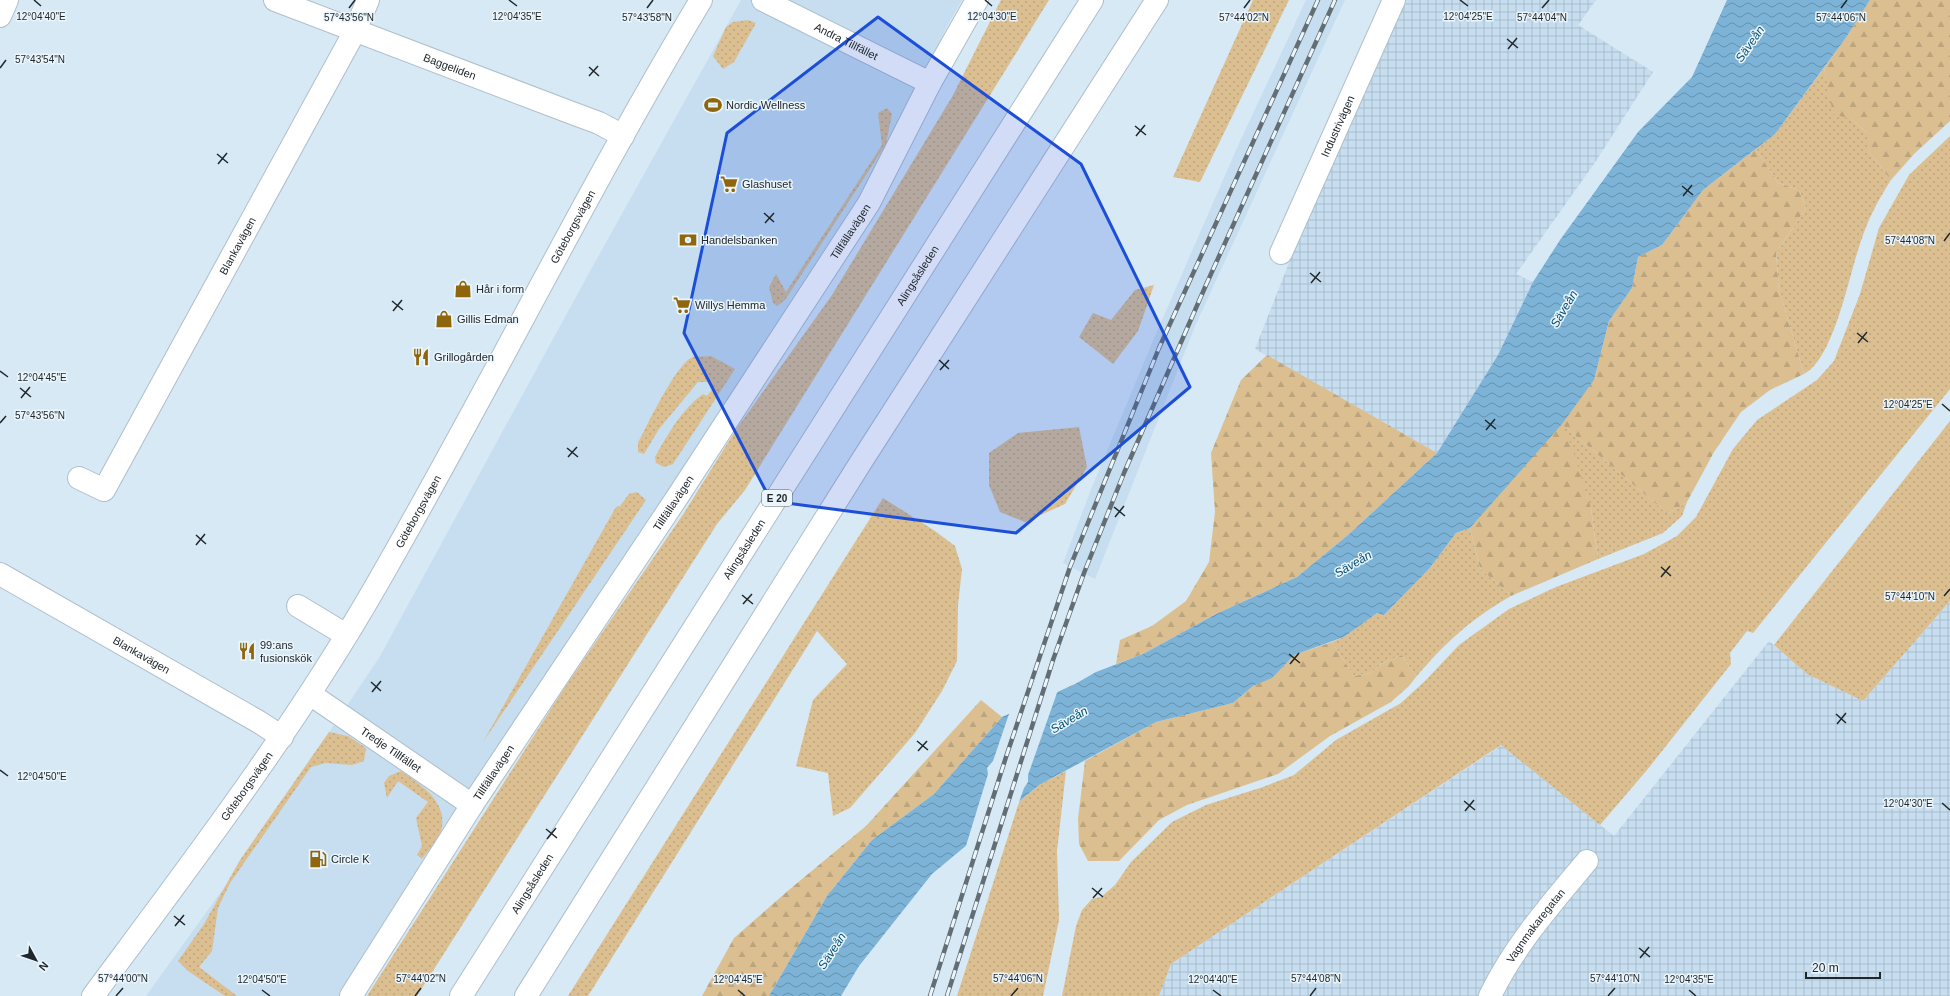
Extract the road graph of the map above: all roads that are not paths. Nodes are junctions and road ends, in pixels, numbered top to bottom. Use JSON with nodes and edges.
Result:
{"nodes":[{"id":1,"x":7,"y":0,"type":"edge"},
{"id":2,"x":275,"y":0,"type":"edge"},
{"id":3,"x":368,"y":0,"type":"edge"},
{"id":4,"x":700,"y":0,"type":"edge"},
{"id":5,"x":763,"y":0,"type":"edge"},
{"id":6,"x":977,"y":0,"type":"edge"},
{"id":7,"x":1092,"y":0,"type":"edge"},
{"id":8,"x":1157,"y":0,"type":"edge"},
{"id":9,"x":1394,"y":0,"type":"edge"},
{"id":10,"x":0,"y":16,"type":"edge"},
{"id":11,"x":355,"y":31,"type":"junction"},
{"id":12,"x":930,"y":83,"type":"junction"},
{"id":13,"x":623,"y":136,"type":"junction"},
{"id":14,"x":1281,"y":253,"type":"dead end"},
{"id":15,"x":79,"y":478,"type":"dead end"},
{"id":16,"x":0,"y":574,"type":"edge"},
{"id":17,"x":298,"y":606,"type":"dead end"},
{"id":18,"x":346,"y":635,"type":"junction"},
{"id":19,"x":310,"y":694,"type":"junction"},
{"id":20,"x":282,"y":737,"type":"junction"},
{"id":21,"x":472,"y":805,"type":"junction"},
{"id":22,"x":1588,"y":860,"type":"dead end"},
{"id":23,"x":93,"y":996,"type":"edge"},
{"id":24,"x":351,"y":996,"type":"edge"},
{"id":25,"x":460,"y":996,"type":"edge"},
{"id":26,"x":526,"y":996,"type":"edge"},
{"id":27,"x":1490,"y":996,"type":"edge"}],
"edges":[{"from":1,"to":10,"type":"main road"},
{"from":2,"to":11,"type":"main road","name":"Baggeliden"},
{"from":3,"to":11,"type":"main road","name":"Blankavägen"},
{"from":4,"to":13,"type":"main road","name":"Göteborgsvägen"},
{"from":5,"to":12,"type":"main road","name":"Andra Tillfället"},
{"from":6,"to":12,"type":"main road","name":"Tillfällavägen"},
{"from":7,"to":25,"type":"main road","name":"Alingsåsleden","number":"E 20"},
{"from":8,"to":26,"type":"main road"},
{"from":9,"to":14,"type":"main road","name":"Industrivägen"},
{"from":11,"to":13,"type":"main road","name":"Baggeliden"},
{"from":11,"to":15,"type":"main road","name":"Blankavägen"},
{"from":12,"to":21,"type":"main road","name":"Tillfällavägen"},
{"from":13,"to":18,"type":"main road","name":"Göteborgsvägen"},
{"from":16,"to":20,"type":"main road","name":"Blankavägen"},
{"from":17,"to":18,"type":"main road"},
{"from":18,"to":19,"type":"main road","name":"Göteborgsvägen"},
{"from":19,"to":20,"type":"main road","name":"Göteborgsvägen"},
{"from":19,"to":21,"type":"main road","name":"Tredje Tillfället"},
{"from":20,"to":23,"type":"main road","name":"Göteborgsvägen"},
{"from":21,"to":24,"type":"main road","name":"Tillfällavägen"},
{"from":22,"to":27,"type":"main road","name":"Vagnmakaregatan"}]}
